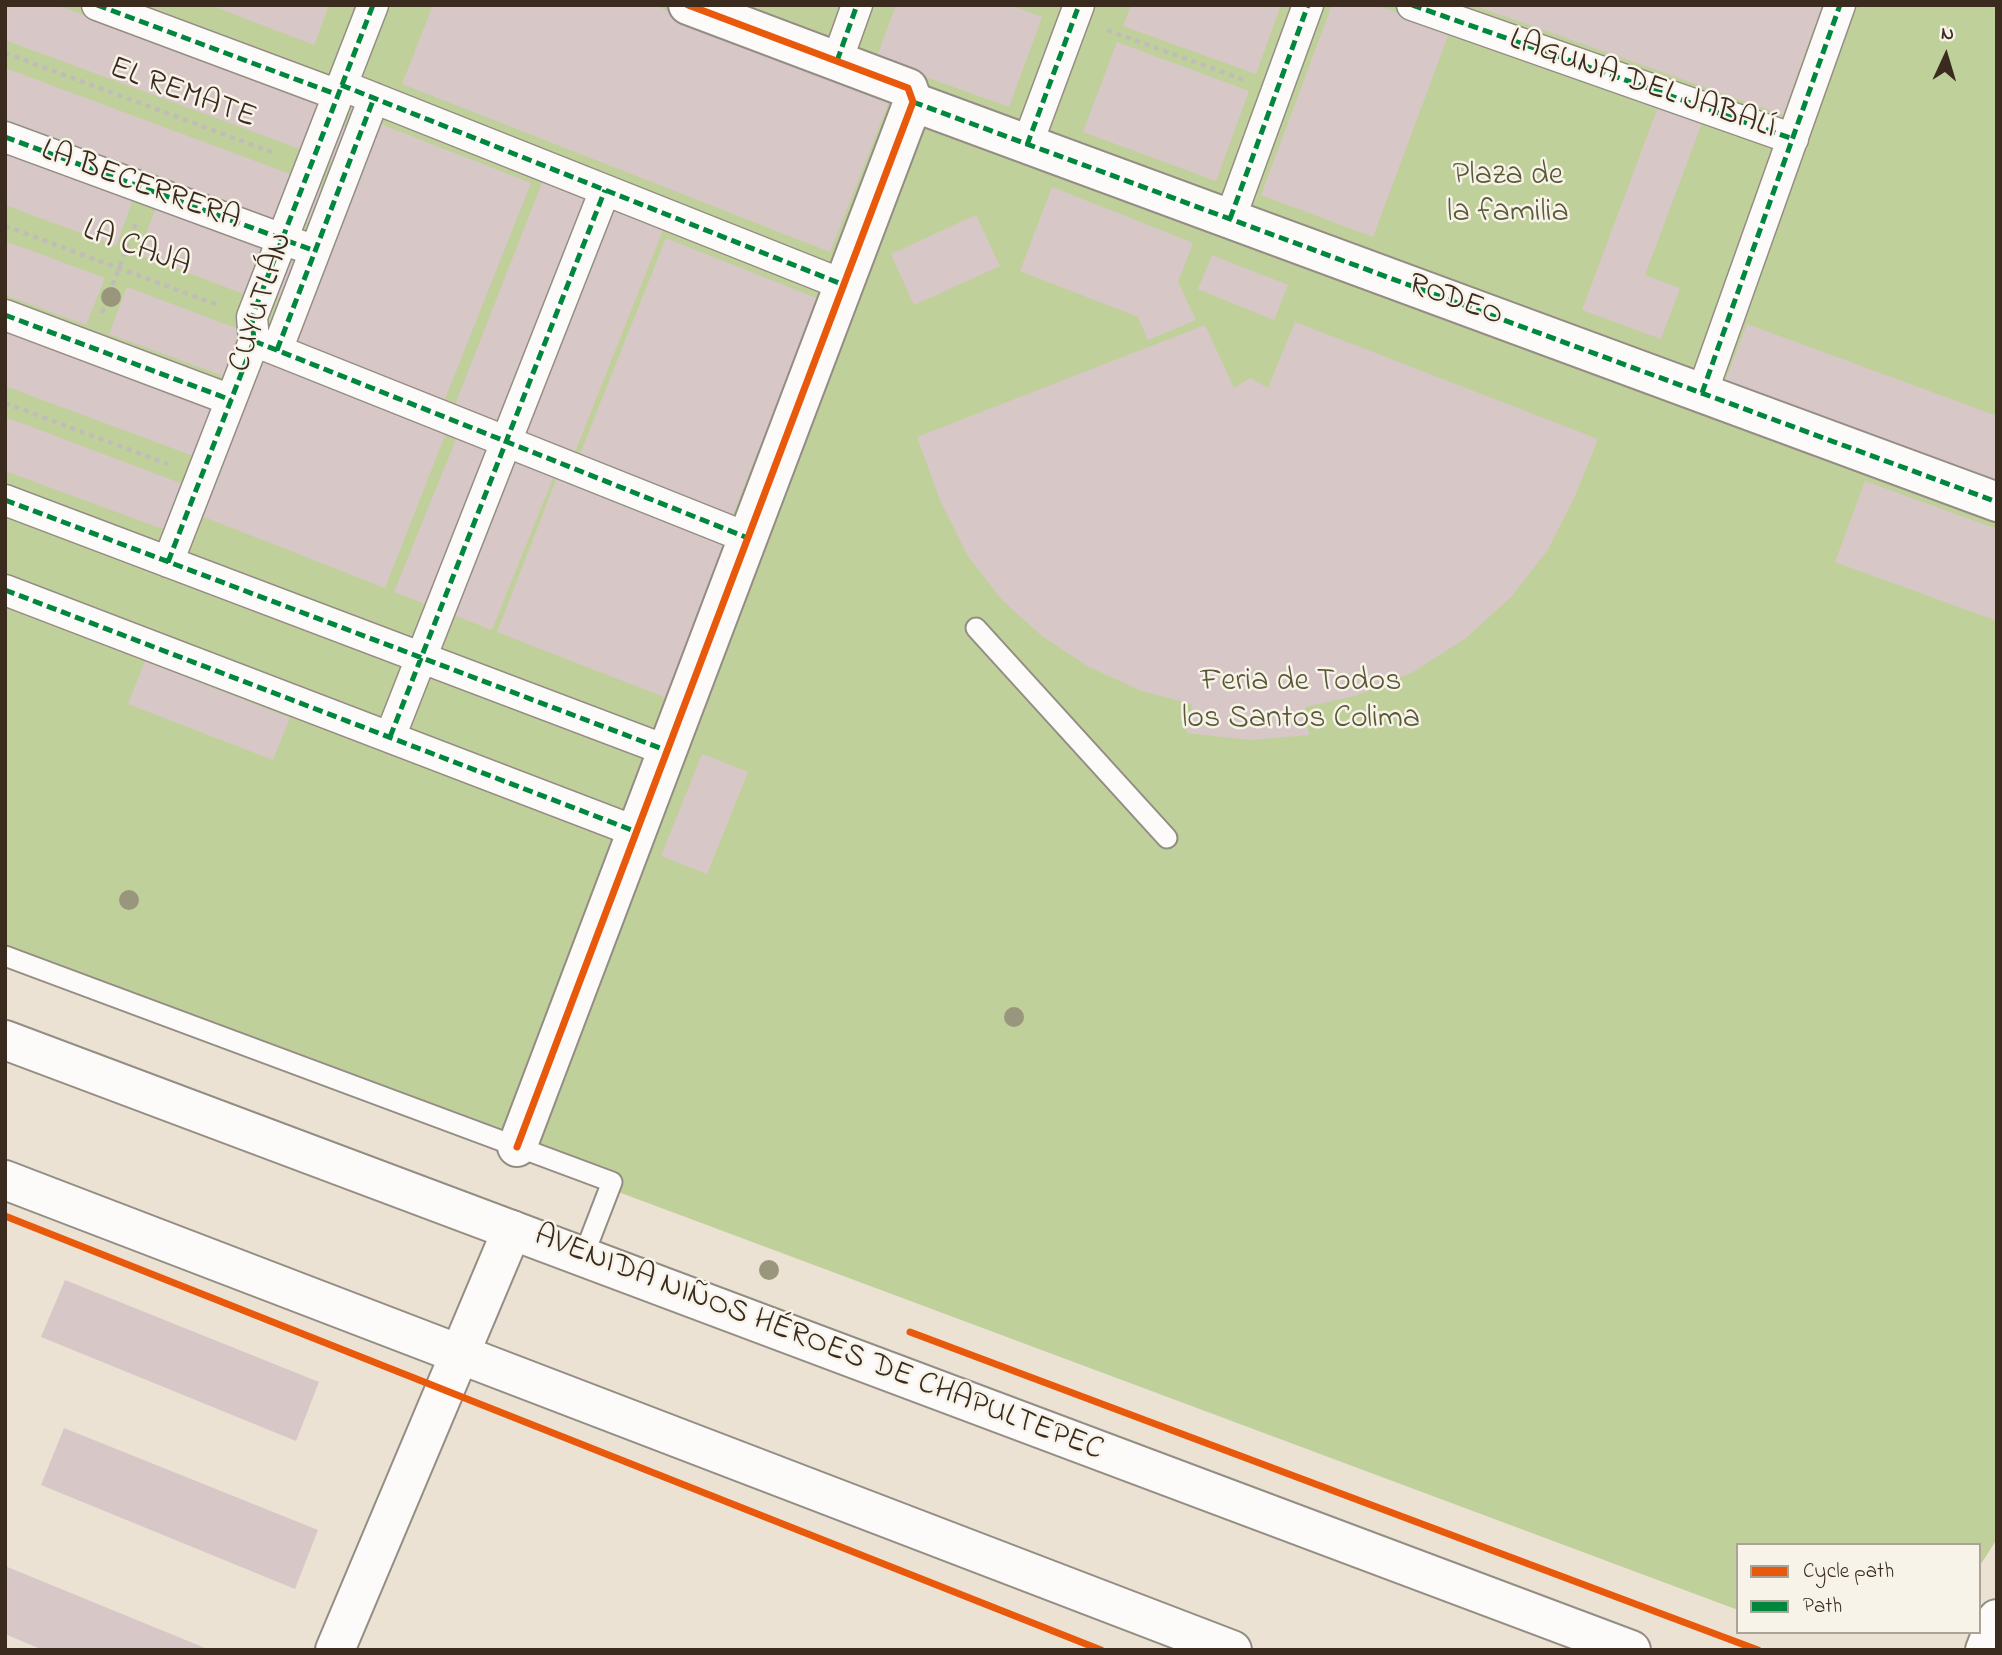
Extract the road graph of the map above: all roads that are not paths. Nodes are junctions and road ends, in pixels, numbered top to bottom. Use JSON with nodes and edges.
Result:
{"nodes":[{"id":1,"x":97,"y":5,"type":"edge"},
{"id":2,"x":373,"y":5,"type":"edge"},
{"id":3,"x":688,"y":5,"type":"edge"},
{"id":4,"x":857,"y":5,"type":"edge"},
{"id":5,"x":1308,"y":5,"type":"edge"},
{"id":6,"x":1412,"y":5,"type":"edge"},
{"id":7,"x":1840,"y":5,"type":"edge"},
{"id":8,"x":1077,"y":12,"type":"edge"},
{"id":9,"x":837,"y":61,"type":"junction"},
{"id":10,"x":340,"y":90,"type":"junction"},
{"id":11,"x":911,"y":95,"type":"junction"},
{"id":12,"x":374,"y":98,"type":"junction"},
{"id":13,"x":5,"y":137,"type":"edge"},
{"id":14,"x":1793,"y":139,"type":"junction"},
{"id":15,"x":1027,"y":145,"type":"junction"},
{"id":16,"x":605,"y":190,"type":"junction"},
{"id":17,"x":1230,"y":219,"type":"junction"},
{"id":18,"x":282,"y":239,"type":"junction"},
{"id":19,"x":315,"y":251,"type":"junction"},
{"id":20,"x":844,"y":285,"type":"junction"},
{"id":21,"x":5,"y":315,"type":"edge"},
{"id":22,"x":261,"y":336,"type":"junction"},
{"id":23,"x":1702,"y":393,"type":"junction"},
{"id":24,"x":231,"y":400,"type":"junction"},
{"id":25,"x":506,"y":441,"type":"junction"},
{"id":26,"x":5,"y":500,"type":"edge"},
{"id":27,"x":1997,"y":502,"type":"edge"},
{"id":28,"x":748,"y":538,"type":"junction"},
{"id":29,"x":168,"y":562,"type":"junction"},
{"id":30,"x":5,"y":590,"type":"edge"},
{"id":31,"x":976,"y":628,"type":"dead end"},
{"id":32,"x":421,"y":657,"type":"junction"},
{"id":33,"x":390,"y":737,"type":"junction"},
{"id":34,"x":668,"y":751,"type":"junction"},
{"id":35,"x":637,"y":832,"type":"junction"},
{"id":36,"x":1167,"y":838,"type":"dead end"},
{"id":37,"x":5,"y":956,"type":"edge"},
{"id":38,"x":5,"y":1040,"type":"edge"},
{"id":39,"x":517,"y":1147,"type":"junction"},
{"id":40,"x":5,"y":1180,"type":"edge"},
{"id":41,"x":512,"y":1230,"type":"junction"},
{"id":42,"x":583,"y":1256,"type":"junction"},
{"id":43,"x":459,"y":1354,"type":"junction"},
{"id":44,"x":1997,"y":1619,"type":"edge"},
{"id":45,"x":335,"y":1650,"type":"edge"},
{"id":46,"x":1232,"y":1650,"type":"edge"},
{"id":47,"x":1631,"y":1650,"type":"edge"},
{"id":48,"x":1985,"y":1650,"type":"edge"}],
"edges":[{"from":1,"to":10,"type":"street"},
{"from":2,"to":10,"type":"street","name":"CUYUTLÁN"},
{"from":3,"to":9,"type":"main road","name":"RODEO"},
{"from":4,"to":9,"type":"street"},
{"from":5,"to":17,"type":"street"},
{"from":6,"to":14,"type":"street","name":"LAGUNA DEL JABALÍ"},
{"from":7,"to":14,"type":"street"},
{"from":8,"to":15,"type":"street"},
{"from":9,"to":11,"type":"main road","name":"RODEO"},
{"from":10,"to":12,"type":"street"},
{"from":10,"to":18,"type":"street","name":"CUYUTLÁN"},
{"from":11,"to":15,"type":"main road","name":"RODEO"},
{"from":11,"to":20,"type":"main road"},
{"from":12,"to":16,"type":"street"},
{"from":12,"to":19,"type":"street","name":"CUYUTLÁN"},
{"from":13,"to":18,"type":"street","name":"LA BECERRERA"},
{"from":14,"to":23,"type":"street"},
{"from":15,"to":17,"type":"main road","name":"RODEO"},
{"from":16,"to":20,"type":"street"},
{"from":16,"to":25,"type":"street"},
{"from":17,"to":23,"type":"main road","name":"RODEO"},
{"from":18,"to":19,"type":"street","name":"LA BECERRERA"},
{"from":18,"to":22,"type":"street","name":"CUYUTLÁN"},
{"from":19,"to":22,"type":"street","name":"CUYUTLÁN"},
{"from":20,"to":28,"type":"main road"},
{"from":21,"to":24,"type":"street"},
{"from":22,"to":24,"type":"street","name":"CUYUTLÁN"},
{"from":22,"to":25,"type":"street"},
{"from":23,"to":27,"type":"main road","name":"RODEO"},
{"from":24,"to":29,"type":"street","name":"CUYUTLÁN"},
{"from":25,"to":28,"type":"street"},
{"from":25,"to":32,"type":"street"},
{"from":26,"to":29,"type":"street"},
{"from":28,"to":34,"type":"main road"},
{"from":29,"to":32,"type":"street"},
{"from":30,"to":33,"type":"street"},
{"from":31,"to":36,"type":"lane"},
{"from":32,"to":33,"type":"street"},
{"from":32,"to":34,"type":"street"},
{"from":33,"to":35,"type":"street"},
{"from":34,"to":35,"type":"main road"},
{"from":35,"to":39,"type":"main road"},
{"from":37,"to":39,"type":"lane"},
{"from":38,"to":41,"type":"main road","name":"AVENIDA NIÑOS HÉROES DE CHAPULTEPEC"},
{"from":39,"to":42,"type":"lane"},
{"from":40,"to":43,"type":"main road"},
{"from":41,"to":42,"type":"main road","name":"AVENIDA NIÑOS HÉROES DE CHAPULTEPEC"},
{"from":41,"to":43,"type":"main road"},
{"from":42,"to":47,"type":"main road","name":"AVENIDA NIÑOS HÉROES DE CHAPULTEPEC"},
{"from":43,"to":45,"type":"main road"},
{"from":43,"to":46,"type":"main road"},
{"from":44,"to":48,"type":"main road"}]}
